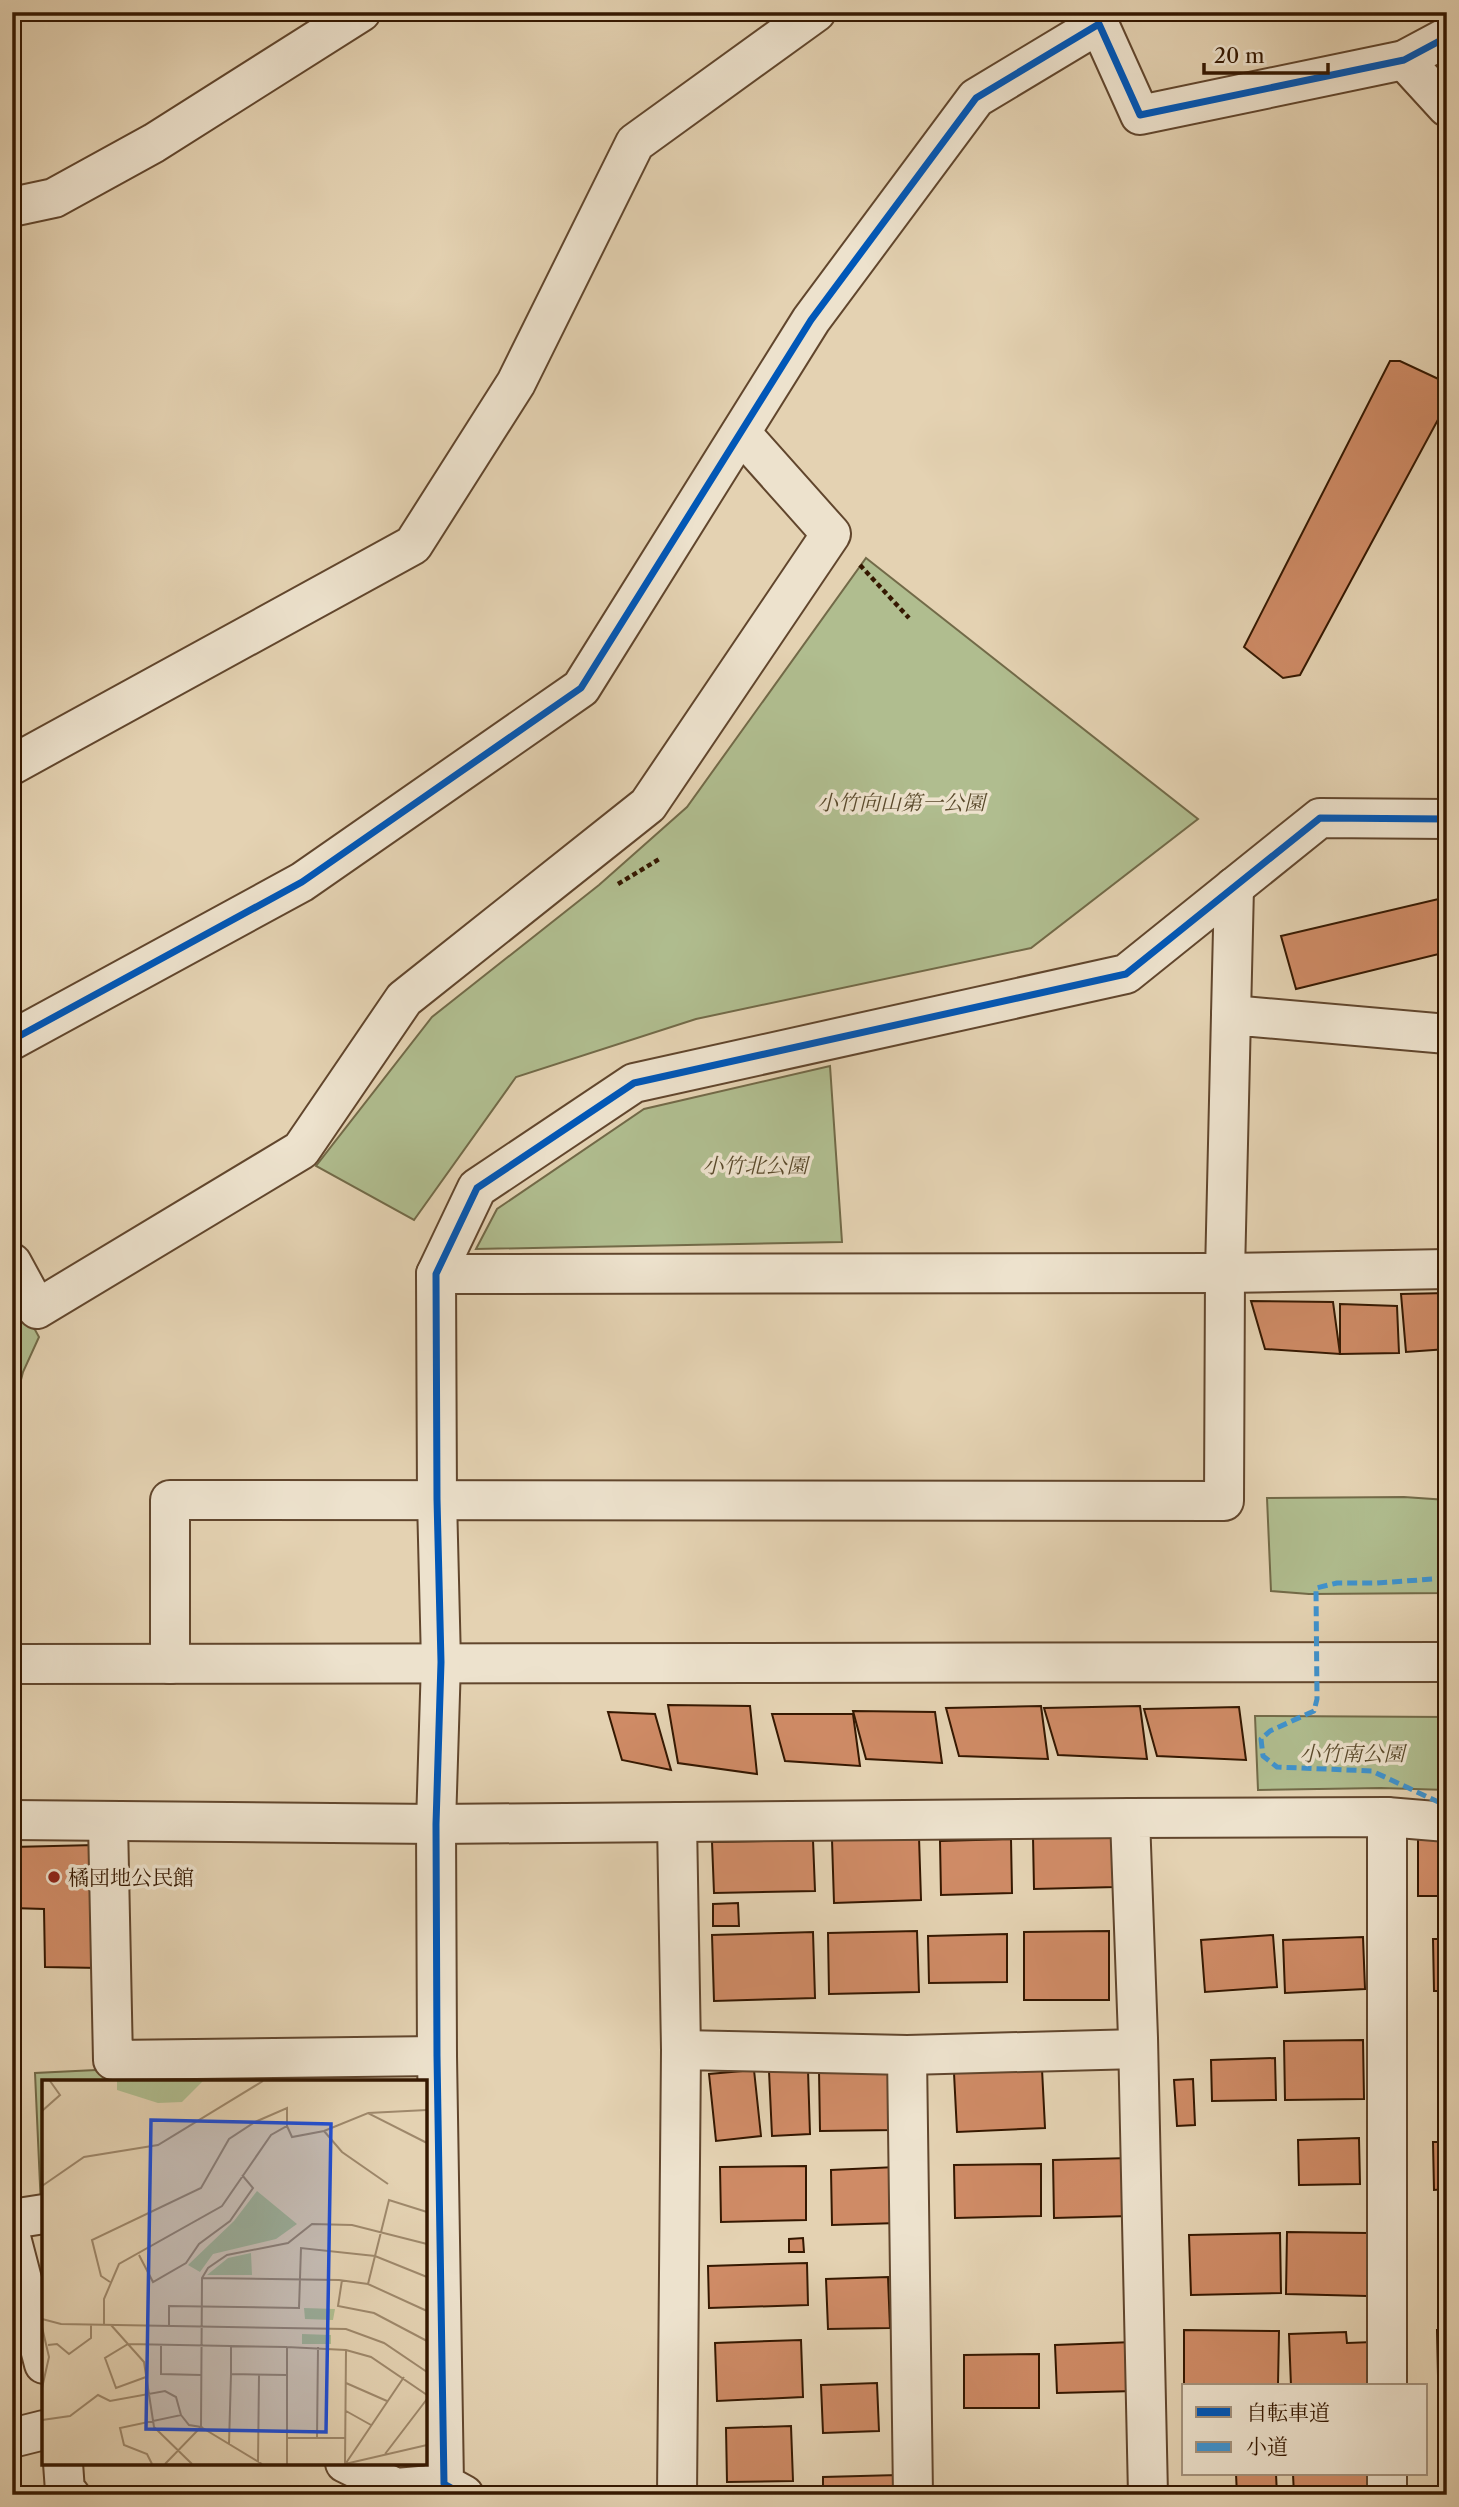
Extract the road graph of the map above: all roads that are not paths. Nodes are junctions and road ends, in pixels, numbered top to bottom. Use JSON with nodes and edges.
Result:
{"nodes":[{"id":1,"x":361,"y":12,"type":"edge"},
{"id":2,"x":816,"y":12,"type":"edge"},
{"id":3,"x":1099,"y":18,"type":"edge"},
{"id":4,"x":1447,"y":37,"type":"edge"},
{"id":5,"x":1404,"y":60,"type":"junction"},
{"id":6,"x":1447,"y":107,"type":"edge"},
{"id":7,"x":12,"y":207,"type":"edge"},
{"id":8,"x":741,"y":433,"type":"junction"},
{"id":9,"x":12,"y":765,"type":"edge"},
{"id":10,"x":1447,"y":819,"type":"edge"},
{"id":11,"x":1234,"y":887,"type":"junction"},
{"id":12,"x":1231,"y":1015,"type":"junction"},
{"id":13,"x":1447,"y":1034,"type":"edge"},
{"id":14,"x":12,"y":1040,"type":"edge"},
{"id":15,"x":12,"y":1263,"type":"edge"},
{"id":16,"x":1447,"y":1269,"type":"edge"},
{"id":17,"x":1225,"y":1273,"type":"junction"},
{"id":18,"x":436,"y":1274,"type":"junction"},
{"id":19,"x":437,"y":1499,"type":"junction"},
{"id":20,"x":441,"y":1662,"type":"junction"},
{"id":21,"x":1447,"y":1662,"type":"edge"},
{"id":22,"x":12,"y":1664,"type":"edge"},
{"id":23,"x":170,"y":1664,"type":"junction"},
{"id":24,"x":1387,"y":1817,"type":"junction"},
{"id":25,"x":1130,"y":1818,"type":"junction"},
{"id":26,"x":12,"y":1821,"type":"edge"},
{"id":27,"x":107,"y":1822,"type":"junction"},
{"id":28,"x":677,"y":1822,"type":"junction"},
{"id":29,"x":1447,"y":1822,"type":"edge"},
{"id":30,"x":436,"y":1824,"type":"junction"},
{"id":31,"x":1138,"y":2049,"type":"junction"},
{"id":32,"x":681,"y":2050,"type":"junction"},
{"id":33,"x":437,"y":2056,"type":"junction"},
{"id":34,"x":907,"y":2056,"type":"junction"},
{"id":35,"x":42,"y":2214,"type":"edge"},
{"id":36,"x":12,"y":2220,"type":"edge"},
{"id":37,"x":12,"y":2241,"type":"edge"},
{"id":38,"x":42,"y":2356,"type":"edge"},
{"id":39,"x":1387,"y":2384,"type":"edge"},
{"id":40,"x":42,"y":2430,"type":"edge"},
{"id":41,"x":12,"y":2438,"type":"edge"},
{"id":42,"x":63,"y":2465,"type":"edge"},
{"id":43,"x":349,"y":2465,"type":"edge"},
{"id":44,"x":1387,"y":2476,"type":"edge"},
{"id":45,"x":448,"y":2491,"type":"edge"},
{"id":46,"x":70,"y":2495,"type":"edge"},
{"id":47,"x":677,"y":2495,"type":"edge"},
{"id":48,"x":913,"y":2495,"type":"edge"},
{"id":49,"x":1148,"y":2495,"type":"edge"},
{"id":50,"x":1387,"y":2495,"type":"edge"}],
"edges":[{"from":1,"to":7,"type":"street"},
{"from":2,"to":9,"type":"street"},
{"from":3,"to":5,"type":"street"},
{"from":3,"to":8,"type":"street"},
{"from":4,"to":5,"type":"street"},
{"from":5,"to":6,"type":"street"},
{"from":8,"to":14,"type":"street"},
{"from":8,"to":15,"type":"street"},
{"from":10,"to":11,"type":"street"},
{"from":11,"to":12,"type":"street"},
{"from":11,"to":18,"type":"street"},
{"from":12,"to":13,"type":"street"},
{"from":12,"to":17,"type":"street"},
{"from":16,"to":17,"type":"street"},
{"from":17,"to":18,"type":"street"},
{"from":17,"to":19,"type":"street"},
{"from":18,"to":19,"type":"street"},
{"from":19,"to":20,"type":"street"},
{"from":19,"to":23,"type":"street"},
{"from":20,"to":21,"type":"street"},
{"from":20,"to":23,"type":"street"},
{"from":20,"to":30,"type":"street"},
{"from":22,"to":23,"type":"street"},
{"from":24,"to":25,"type":"street"},
{"from":24,"to":29,"type":"street"},
{"from":24,"to":39,"type":"street"},
{"from":25,"to":28,"type":"street"},
{"from":25,"to":31,"type":"street"},
{"from":26,"to":27,"type":"street"},
{"from":27,"to":30,"type":"street"},
{"from":27,"to":33,"type":"street"},
{"from":28,"to":30,"type":"street"},
{"from":28,"to":32,"type":"street"},
{"from":30,"to":33,"type":"street"},
{"from":31,"to":34,"type":"street"},
{"from":31,"to":49,"type":"street"},
{"from":32,"to":34,"type":"street"},
{"from":32,"to":47,"type":"street"},
{"from":33,"to":45,"type":"street"},
{"from":34,"to":48,"type":"street"},
{"from":35,"to":36,"type":"street"},
{"from":37,"to":38,"type":"street"},
{"from":40,"to":41,"type":"street"},
{"from":42,"to":46,"type":"street"},
{"from":43,"to":45,"type":"street"},
{"from":44,"to":50,"type":"street"}]}
